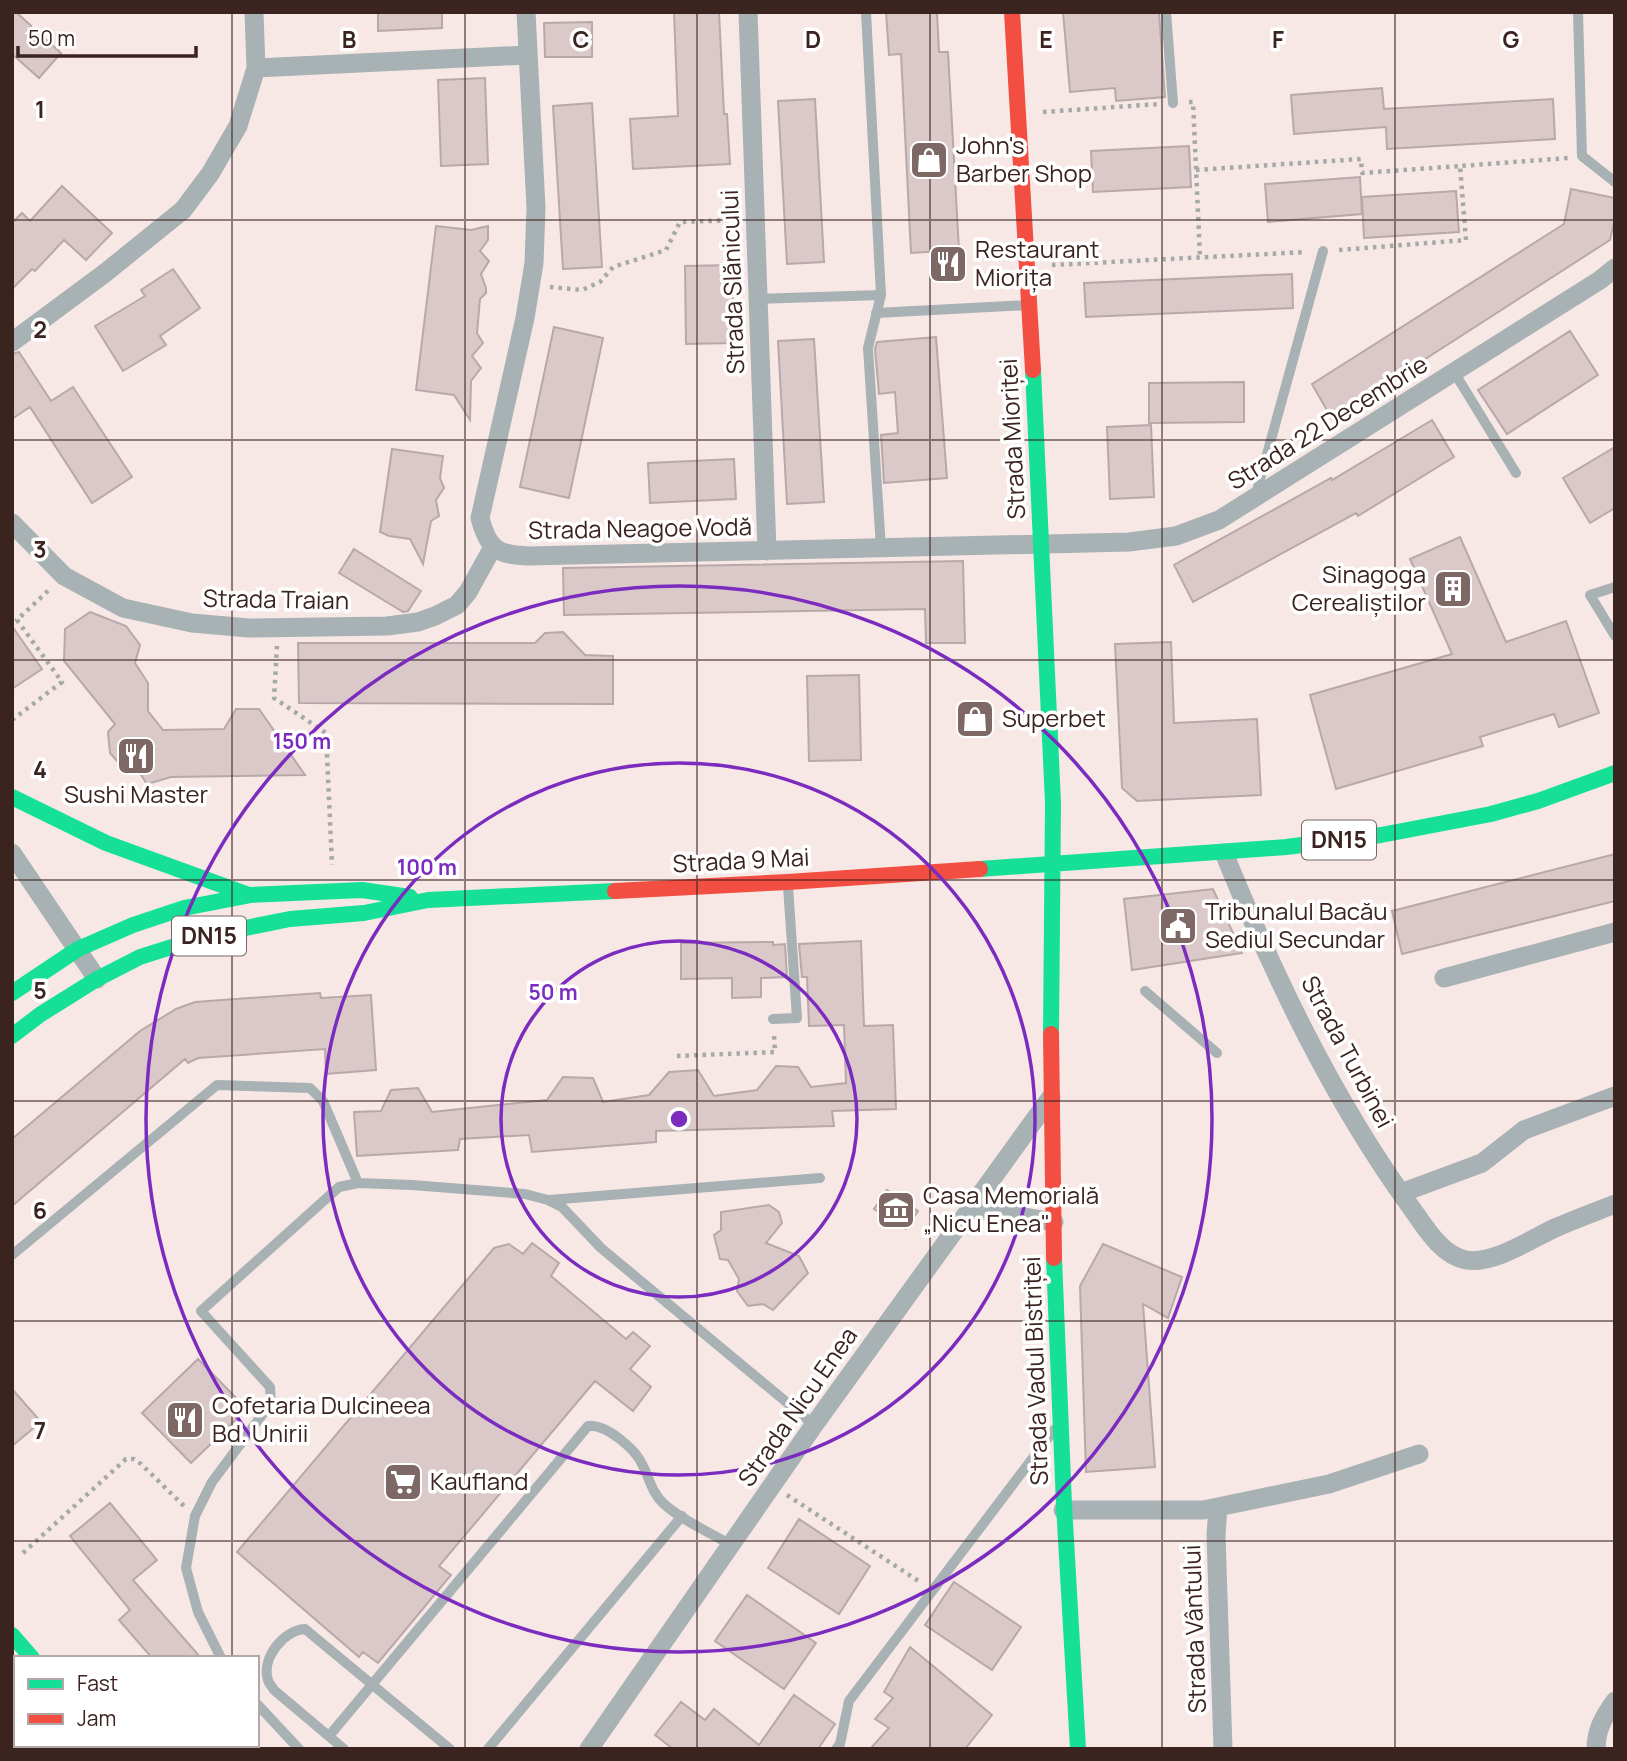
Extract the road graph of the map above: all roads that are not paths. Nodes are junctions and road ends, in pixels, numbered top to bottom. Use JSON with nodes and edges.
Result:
{"nodes":[{"id":1,"x":254,"y":12,"type":"edge"},
{"id":2,"x":526,"y":12,"type":"edge"},
{"id":3,"x":748,"y":12,"type":"edge"},
{"id":4,"x":866,"y":12,"type":"edge"},
{"id":5,"x":1012,"y":12,"type":"edge"},
{"id":6,"x":1166,"y":12,"type":"edge"},
{"id":7,"x":1578,"y":13,"type":"edge"},
{"id":8,"x":528,"y":55,"type":"junction"},
{"id":9,"x":256,"y":68,"type":"junction"},
{"id":10,"x":1173,"y":103,"type":"road end"},
{"id":11,"x":1615,"y":182,"type":"edge"},
{"id":12,"x":1323,"y":251,"type":"road end"},
{"id":13,"x":1615,"y":268,"type":"edge"},
{"id":14,"x":881,"y":295,"type":"junction"},
{"id":15,"x":758,"y":299,"type":"junction"},
{"id":16,"x":1030,"y":305,"type":"junction"},
{"id":17,"x":876,"y":313,"type":"junction"},
{"id":18,"x":12,"y":342,"type":"edge"},
{"id":19,"x":1454,"y":372,"type":"junction"},
{"id":20,"x":1516,"y":473,"type":"dead end"},
{"id":21,"x":1255,"y":498,"type":"junction"},
{"id":22,"x":12,"y":523,"type":"edge"},
{"id":23,"x":1041,"y":544,"type":"junction"},
{"id":24,"x":493,"y":547,"type":"junction"},
{"id":25,"x":881,"y":548,"type":"junction"},
{"id":26,"x":766,"y":551,"type":"junction"},
{"id":27,"x":1615,"y":587,"type":"edge"},
{"id":28,"x":1615,"y":636,"type":"edge"},
{"id":29,"x":1615,"y":773,"type":"edge"},
{"id":30,"x":12,"y":797,"type":"edge"},
{"id":31,"x":12,"y":853,"type":"edge"},
{"id":32,"x":1224,"y":853,"type":"junction"},
{"id":33,"x":1055,"y":864,"type":"junction"},
{"id":34,"x":788,"y":882,"type":"junction"},
{"id":35,"x":251,"y":895,"type":"junction"},
{"id":36,"x":428,"y":900,"type":"junction"},
{"id":37,"x":1615,"y":932,"type":"edge"},
{"id":38,"x":78,"y":949,"type":"junction"},
{"id":39,"x":1444,"y":978,"type":"dead end"},
{"id":40,"x":97,"y":979,"type":"junction"},
{"id":41,"x":1145,"y":992,"type":"dead end"},
{"id":42,"x":12,"y":993,"type":"edge"},
{"id":43,"x":773,"y":1019,"type":"road end"},
{"id":44,"x":12,"y":1036,"type":"edge"},
{"id":45,"x":1217,"y":1053,"type":"dead end"},
{"id":46,"x":1615,"y":1096,"type":"edge"},
{"id":47,"x":1051,"y":1097,"type":"junction"},
{"id":48,"x":820,"y":1178,"type":"dead end"},
{"id":49,"x":358,"y":1183,"type":"junction"},
{"id":50,"x":1401,"y":1193,"type":"junction"},
{"id":51,"x":548,"y":1200,"type":"junction"},
{"id":52,"x":1615,"y":1204,"type":"edge"},
{"id":53,"x":970,"y":1208,"type":"junction"},
{"id":54,"x":1054,"y":1222,"type":"junction"},
{"id":55,"x":12,"y":1255,"type":"edge"},
{"id":56,"x":1059,"y":1424,"type":"junction"},
{"id":57,"x":814,"y":1425,"type":"junction"},
{"id":58,"x":1419,"y":1454,"type":"dead end"},
{"id":59,"x":1217,"y":1507,"type":"junction"},
{"id":60,"x":1063,"y":1510,"type":"junction"},
{"id":61,"x":682,"y":1516,"type":"junction"},
{"id":62,"x":730,"y":1545,"type":"junction"},
{"id":63,"x":12,"y":1635,"type":"edge"},
{"id":64,"x":30,"y":1656,"type":"edge"},
{"id":65,"x":220,"y":1656,"type":"edge"},
{"id":66,"x":370,"y":1684,"type":"junction"},
{"id":67,"x":1615,"y":1701,"type":"edge"},
{"id":68,"x":259,"y":1706,"type":"edge"},
{"id":69,"x":329,"y":1736,"type":"junction"},
{"id":70,"x":299,"y":1749,"type":"edge"},
{"id":71,"x":344,"y":1749,"type":"edge"},
{"id":72,"x":450,"y":1749,"type":"edge"},
{"id":73,"x":488,"y":1749,"type":"edge"},
{"id":74,"x":589,"y":1749,"type":"edge"},
{"id":75,"x":836,"y":1749,"type":"edge"},
{"id":76,"x":1078,"y":1749,"type":"edge"},
{"id":77,"x":1223,"y":1749,"type":"edge"},
{"id":78,"x":1596,"y":1749,"type":"edge"}],
"edges":[{"from":1,"to":9,"type":"street"},
{"from":2,"to":8,"type":"street","name":"Strada Neagoe Vodă"},
{"from":3,"to":15,"type":"street","name":"Strada Slănicului"},
{"from":4,"to":14,"type":"lane"},
{"from":5,"to":16,"type":"main road","name":"Strada Mioriței"},
{"from":6,"to":10,"type":"lane"},
{"from":7,"to":11,"type":"lane"},
{"from":8,"to":9,"type":"street"},
{"from":8,"to":24,"type":"street","name":"Strada Neagoe Vodă"},
{"from":9,"to":18,"type":"street"},
{"from":12,"to":21,"type":"lane"},
{"from":13,"to":19,"type":"street","name":"Strada 22 Decembrie"},
{"from":14,"to":15,"type":"lane"},
{"from":14,"to":17,"type":"lane"},
{"from":15,"to":26,"type":"street","name":"Strada Slănicului"},
{"from":16,"to":17,"type":"lane"},
{"from":16,"to":23,"type":"main road","name":"Strada Mioriței"},
{"from":17,"to":25,"type":"lane"},
{"from":19,"to":20,"type":"lane"},
{"from":19,"to":21,"type":"street","name":"Strada 22 Decembrie"},
{"from":21,"to":23,"type":"street","name":"Strada 22 Decembrie"},
{"from":22,"to":24,"type":"street","name":"Strada Traian"},
{"from":23,"to":25,"type":"street","name":"Strada Neagoe Vodă"},
{"from":23,"to":33,"type":"main road","name":"Strada Mioriței"},
{"from":24,"to":26,"type":"street","name":"Strada Neagoe Vodă"},
{"from":25,"to":26,"type":"street","name":"Strada Neagoe Vodă"},
{"from":27,"to":28,"type":"lane"},
{"from":29,"to":32,"type":"main road","number":"DN15"},
{"from":30,"to":35,"type":"main road"},
{"from":31,"to":38,"type":"street"},
{"from":32,"to":33,"type":"main road","number":"DN15"},
{"from":32,"to":50,"type":"street","name":"Strada Turbinei"},
{"from":33,"to":34,"type":"main road","name":"Strada 9 Mai","number":"DN15"},
{"from":33,"to":47,"type":"main road","name":"Strada Vadul Bistriței"},
{"from":34,"to":36,"type":"main road","name":"Strada 9 Mai","number":"DN15"},
{"from":34,"to":43,"type":"lane"},
{"from":35,"to":36,"type":"main road","name":"Strada 9 Mai","number":"DN15"},
{"from":35,"to":38,"type":"main road","name":"Strada 9 Mai","number":"DN15"},
{"from":36,"to":40,"type":"main road","name":"Strada 9 Mai","number":"DN15"},
{"from":37,"to":39,"type":"street"},
{"from":38,"to":40,"type":"street"},
{"from":38,"to":42,"type":"main road","name":"Strada 9 Mai","number":"DN15"},
{"from":40,"to":44,"type":"main road","name":"Strada 9 Mai","number":"DN15"},
{"from":41,"to":45,"type":"lane"},
{"from":46,"to":50,"type":"street"},
{"from":47,"to":53,"type":"street","name":"Strada Nicu Enea"},
{"from":47,"to":54,"type":"main road","name":"Strada Vadul Bistriței"},
{"from":48,"to":51,"type":"lane"},
{"from":49,"to":51,"type":"lane"},
{"from":49,"to":55,"type":"lane"},
{"from":49,"to":65,"type":"lane"},
{"from":50,"to":52,"type":"street","name":"Strada Turbinei"},
{"from":51,"to":57,"type":"lane"},
{"from":53,"to":54,"type":"street"},
{"from":53,"to":57,"type":"street","name":"Strada Nicu Enea"},
{"from":54,"to":56,"type":"main road","name":"Strada Vadul Bistriței"},
{"from":56,"to":60,"type":"main road","name":"Strada Vadul Bistriței"},
{"from":56,"to":75,"type":"lane"},
{"from":57,"to":62,"type":"street","name":"Strada Nicu Enea"},
{"from":58,"to":59,"type":"street","name":"Strada Vântului"},
{"from":59,"to":60,"type":"street","name":"Strada Vântului"},
{"from":59,"to":77,"type":"street","name":"Strada Vântului"},
{"from":60,"to":76,"type":"main road","name":"Strada Vadul Bistriței"},
{"from":61,"to":62,"type":"lane"},
{"from":61,"to":66,"type":"lane"},
{"from":61,"to":73,"type":"lane"},
{"from":62,"to":74,"type":"street","name":"Strada Nicu Enea"},
{"from":63,"to":64,"type":"main road"},
{"from":66,"to":69,"type":"lane"},
{"from":66,"to":69,"type":"lane"},
{"from":66,"to":72,"type":"lane"},
{"from":67,"to":78,"type":"street"},
{"from":68,"to":70,"type":"lane"},
{"from":69,"to":71,"type":"lane"}]}
